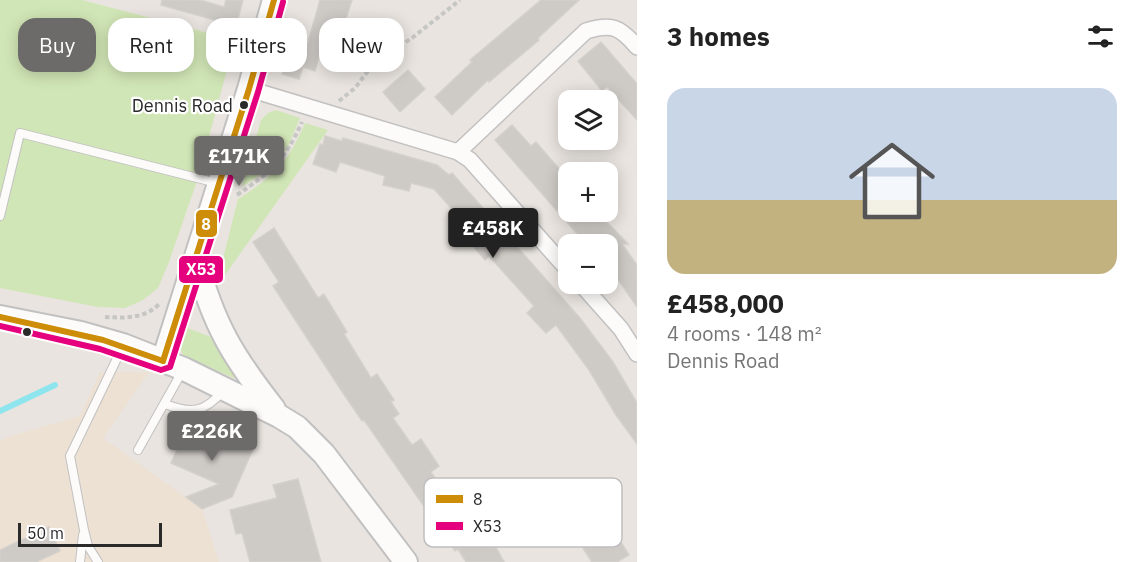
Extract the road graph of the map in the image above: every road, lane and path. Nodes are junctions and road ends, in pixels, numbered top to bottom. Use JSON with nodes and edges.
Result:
{"nodes":[{"id":1,"x":460,"y":0,"type":"edge"},
{"id":2,"x":271,"y":1,"type":"edge"},
{"id":3,"x":637,"y":47,"type":"edge"},
{"id":4,"x":249,"y":89,"type":"junction"},
{"id":5,"x":338,"y":101,"type":"dead end"},
{"id":6,"x":304,"y":117,"type":"dead end"},
{"id":7,"x":458,"y":152,"type":"junction"},
{"id":8,"x":227,"y":190,"type":"junction"},
{"id":9,"x":0,"y":216,"type":"edge"},
{"id":10,"x":196,"y":258,"type":"junction"},
{"id":11,"x":558,"y":259,"type":"edge"},
{"id":12,"x":590,"y":294,"type":"edge"},
{"id":13,"x":162,"y":302,"type":"dead end"},
{"id":14,"x":0,"y":317,"type":"edge"},
{"id":15,"x":98,"y":317,"type":"dead end"},
{"id":16,"x":123,"y":345,"type":"junction"},
{"id":17,"x":637,"y":354,"type":"edge"},
{"id":18,"x":174,"y":365,"type":"junction"},
{"id":19,"x":226,"y":388,"type":"junction"},
{"id":20,"x":165,"y":404,"type":"junction"},
{"id":21,"x":279,"y":416,"type":"junction"},
{"id":22,"x":138,"y":450,"type":"dead end"},
{"id":23,"x":84,"y":530,"type":"junction"},
{"id":24,"x":80,"y":562,"type":"edge"},
{"id":25,"x":98,"y":562,"type":"edge"},
{"id":26,"x":406,"y":562,"type":"edge"}],
"edges":[{"from":1,"to":5,"type":"path"},
{"from":2,"to":4,"type":"street"},
{"from":3,"to":7,"type":"street"},
{"from":4,"to":7,"type":"street"},
{"from":4,"to":8,"type":"street"},
{"from":6,"to":8,"type":"path"},
{"from":7,"to":11,"type":"street"},
{"from":8,"to":9,"type":"lane"},
{"from":8,"to":10,"type":"street"},
{"from":10,"to":18,"type":"street"},
{"from":10,"to":21,"type":"street"},
{"from":12,"to":17,"type":"street"},
{"from":13,"to":15,"type":"path"},
{"from":14,"to":16,"type":"street"},
{"from":16,"to":18,"type":"street"},
{"from":16,"to":23,"type":"lane"},
{"from":18,"to":19,"type":"street"},
{"from":18,"to":20,"type":"lane"},
{"from":19,"to":20,"type":"lane"},
{"from":19,"to":21,"type":"street"},
{"from":20,"to":22,"type":"lane"},
{"from":21,"to":26,"type":"street"},
{"from":23,"to":24,"type":"lane"},
{"from":23,"to":25,"type":"lane"}]}
